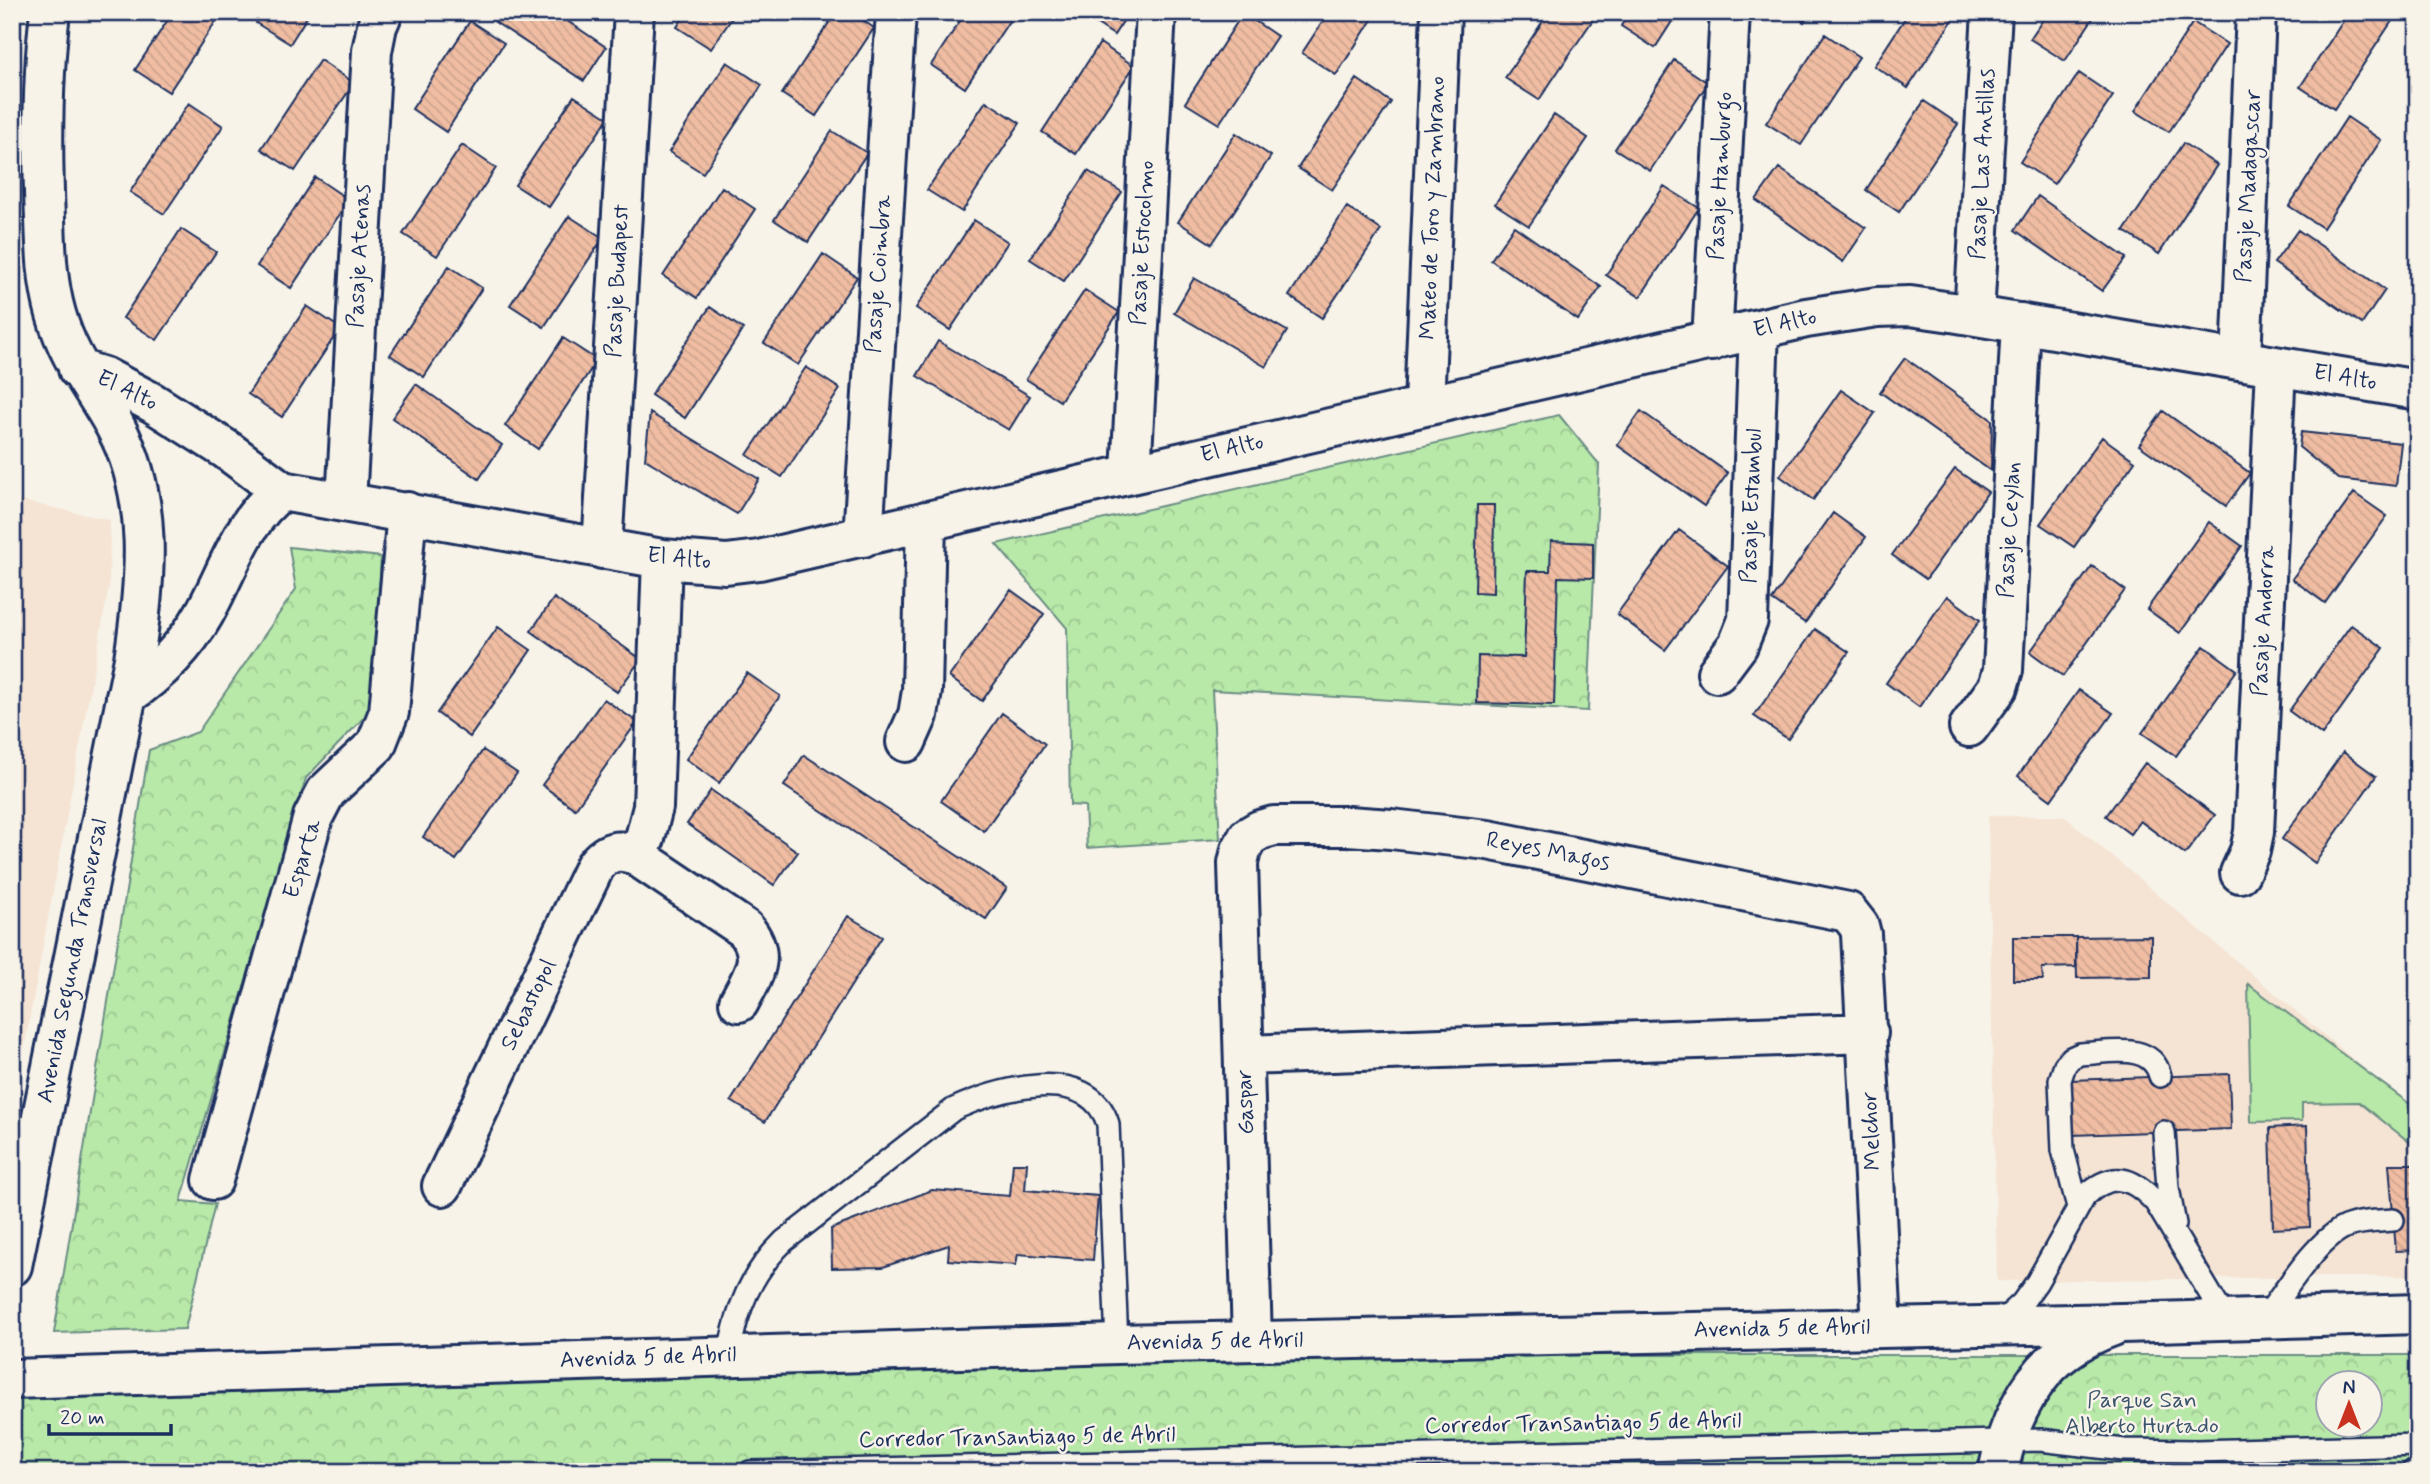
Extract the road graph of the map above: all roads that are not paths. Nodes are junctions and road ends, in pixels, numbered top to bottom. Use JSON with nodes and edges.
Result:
{"nodes":[{"id":1,"x":50,"y":12,"type":"edge"},
{"id":2,"x":383,"y":12,"type":"edge"},
{"id":3,"x":634,"y":12,"type":"edge"},
{"id":4,"x":896,"y":12,"type":"edge"},
{"id":5,"x":1156,"y":12,"type":"edge"},
{"id":6,"x":1441,"y":12,"type":"edge"},
{"id":7,"x":1730,"y":12,"type":"edge"},
{"id":8,"x":1992,"y":12,"type":"edge"},
{"id":9,"x":2256,"y":12,"type":"edge"},
{"id":10,"x":1974,"y":316,"type":"junction"},
{"id":11,"x":2021,"y":323,"type":"junction"},
{"id":12,"x":1759,"y":330,"type":"junction"},
{"id":13,"x":1712,"y":341,"type":"junction"},
{"id":14,"x":2259,"y":363,"type":"junction"},
{"id":15,"x":78,"y":369,"type":"junction"},
{"id":16,"x":2418,"y":390,"type":"edge"},
{"id":17,"x":1424,"y":405,"type":"junction"},
{"id":18,"x":1131,"y":473,"type":"junction"},
{"id":19,"x":282,"y":491,"type":"junction"},
{"id":20,"x":346,"y":501,"type":"junction"},
{"id":21,"x":407,"y":512,"type":"junction"},
{"id":22,"x":926,"y":521,"type":"junction"},
{"id":23,"x":863,"y":537,"type":"junction"},
{"id":24,"x":602,"y":549,"type":"junction"},
{"id":25,"x":663,"y":559,"type":"junction"},
{"id":26,"x":1717,"y":673,"type":"dead end"},
{"id":27,"x":126,"y":696,"type":"junction"},
{"id":28,"x":1969,"y":727,"type":"dead end"},
{"id":29,"x":906,"y":742,"type":"dead end"},
{"id":30,"x":635,"y":855,"type":"junction"},
{"id":31,"x":1238,"y":863,"type":"joint"},
{"id":32,"x":2239,"y":873,"type":"dead end"},
{"id":33,"x":1861,"y":934,"type":"joint"},
{"id":34,"x":739,"y":1002,"type":"dead end"},
{"id":35,"x":1868,"y":1033,"type":"junction"},
{"id":36,"x":1244,"y":1055,"type":"junction"},
{"id":37,"x":2160,"y":1076,"type":"dead end"},
{"id":38,"x":2164,"y":1132,"type":"dead end"},
{"id":39,"x":213,"y":1180,"type":"dead end"},
{"id":40,"x":442,"y":1186,"type":"dead end"},
{"id":41,"x":2078,"y":1207,"type":"junction"},
{"id":42,"x":2393,"y":1220,"type":"dead end"},
{"id":43,"x":2177,"y":1237,"type":"junction"},
{"id":44,"x":12,"y":1266,"type":"edge"},
{"id":45,"x":2418,"y":1314,"type":"edge"},
{"id":46,"x":2265,"y":1318,"type":"junction"},
{"id":47,"x":2226,"y":1320,"type":"junction"},
{"id":48,"x":2122,"y":1323,"type":"junction"},
{"id":49,"x":1997,"y":1325,"type":"junction"},
{"id":50,"x":1882,"y":1327,"type":"junction"},
{"id":51,"x":1252,"y":1341,"type":"junction"},
{"id":52,"x":1117,"y":1344,"type":"junction"},
{"id":53,"x":729,"y":1355,"type":"junction"},
{"id":54,"x":12,"y":1379,"type":"edge"},
{"id":55,"x":2418,"y":1445,"type":"edge"},
{"id":56,"x":2001,"y":1456,"type":"edge"},
{"id":57,"x":750,"y":1472,"type":"edge"},
{"id":58,"x":2412,"y":1472,"type":"edge"},
{"id":59,"x":2418,"y":1472,"type":"edge"}],
"edges":[{"from":1,"to":15,"type":"street","name":"Avenida Segunda Transversal"},
{"from":2,"to":20,"type":"street","name":"Pasaje Atenas"},
{"from":3,"to":24,"type":"street","name":"Pasaje Budapest"},
{"from":4,"to":23,"type":"street","name":"Pasaje Coimbra"},
{"from":5,"to":18,"type":"street","name":"Pasaje Estocolmo"},
{"from":6,"to":17,"type":"street","name":"Mateo de Toro y Zambrano"},
{"from":7,"to":13,"type":"street","name":"Pasaje Hamburgo"},
{"from":8,"to":10,"type":"street","name":"Pasaje Las Antillas"},
{"from":9,"to":14,"type":"street","name":"Pasaje Madagascar"},
{"from":10,"to":11,"type":"street","name":"El Alto"},
{"from":10,"to":12,"type":"street","name":"El Alto"},
{"from":11,"to":14,"type":"street","name":"El Alto"},
{"from":11,"to":28,"type":"street","name":"Pasaje Ceylan"},
{"from":12,"to":13,"type":"street","name":"El Alto"},
{"from":12,"to":26,"type":"street","name":"Pasaje Estambul"},
{"from":13,"to":17,"type":"street","name":"El Alto"},
{"from":14,"to":16,"type":"street","name":"El Alto"},
{"from":14,"to":32,"type":"street","name":"Pasaje Andorra"},
{"from":15,"to":19,"type":"street","name":"El Alto"},
{"from":15,"to":27,"type":"street","name":"Avenida Segunda Transversal"},
{"from":17,"to":18,"type":"street","name":"El Alto"},
{"from":18,"to":22,"type":"street","name":"El Alto"},
{"from":19,"to":20,"type":"street","name":"El Alto"},
{"from":19,"to":27,"type":"street"},
{"from":20,"to":21,"type":"street","name":"El Alto"},
{"from":21,"to":24,"type":"street","name":"El Alto"},
{"from":21,"to":39,"type":"street","name":"Esparta"},
{"from":22,"to":23,"type":"street","name":"El Alto"},
{"from":22,"to":29,"type":"street"},
{"from":23,"to":25,"type":"street","name":"El Alto"},
{"from":24,"to":25,"type":"street","name":"El Alto"},
{"from":25,"to":30,"type":"street"},
{"from":27,"to":44,"type":"street","name":"Avenida Segunda Transversal"},
{"from":30,"to":34,"type":"street"},
{"from":30,"to":40,"type":"street","name":"Sebastopol"},
{"from":31,"to":33,"type":"street","name":"Reyes Magos"},
{"from":31,"to":36,"type":"street","name":"Gaspar"},
{"from":33,"to":35,"type":"street","name":"Melchor"},
{"from":35,"to":36,"type":"street"},
{"from":35,"to":50,"type":"street","name":"Melchor"},
{"from":36,"to":51,"type":"street","name":"Gaspar"},
{"from":37,"to":41,"type":"lane"},
{"from":38,"to":43,"type":"lane"},
{"from":41,"to":43,"type":"lane"},
{"from":41,"to":49,"type":"lane"},
{"from":42,"to":46,"type":"lane"},
{"from":43,"to":47,"type":"lane"},
{"from":45,"to":46,"type":"street","name":"Avenida 5 de Abril"},
{"from":46,"to":47,"type":"street","name":"Avenida 5 de Abril"},
{"from":47,"to":48,"type":"street","name":"Avenida 5 de Abril"},
{"from":48,"to":49,"type":"street","name":"Avenida 5 de Abril"},
{"from":48,"to":56,"type":"street"},
{"from":49,"to":50,"type":"street","name":"Avenida 5 de Abril"},
{"from":50,"to":51,"type":"street","name":"Avenida 5 de Abril"},
{"from":51,"to":52,"type":"street","name":"Avenida 5 de Abril"},
{"from":52,"to":53,"type":"street","name":"Avenida 5 de Abril"},
{"from":52,"to":53,"type":"lane"},
{"from":53,"to":54,"type":"street","name":"Avenida 5 de Abril"},
{"from":55,"to":56,"type":"lane","name":"Corredor Transantiago 5 de Abril"},
{"from":56,"to":57,"type":"lane","name":"Corredor Transantiago 5 de Abril"},
{"from":58,"to":59,"type":"lane"}]}
